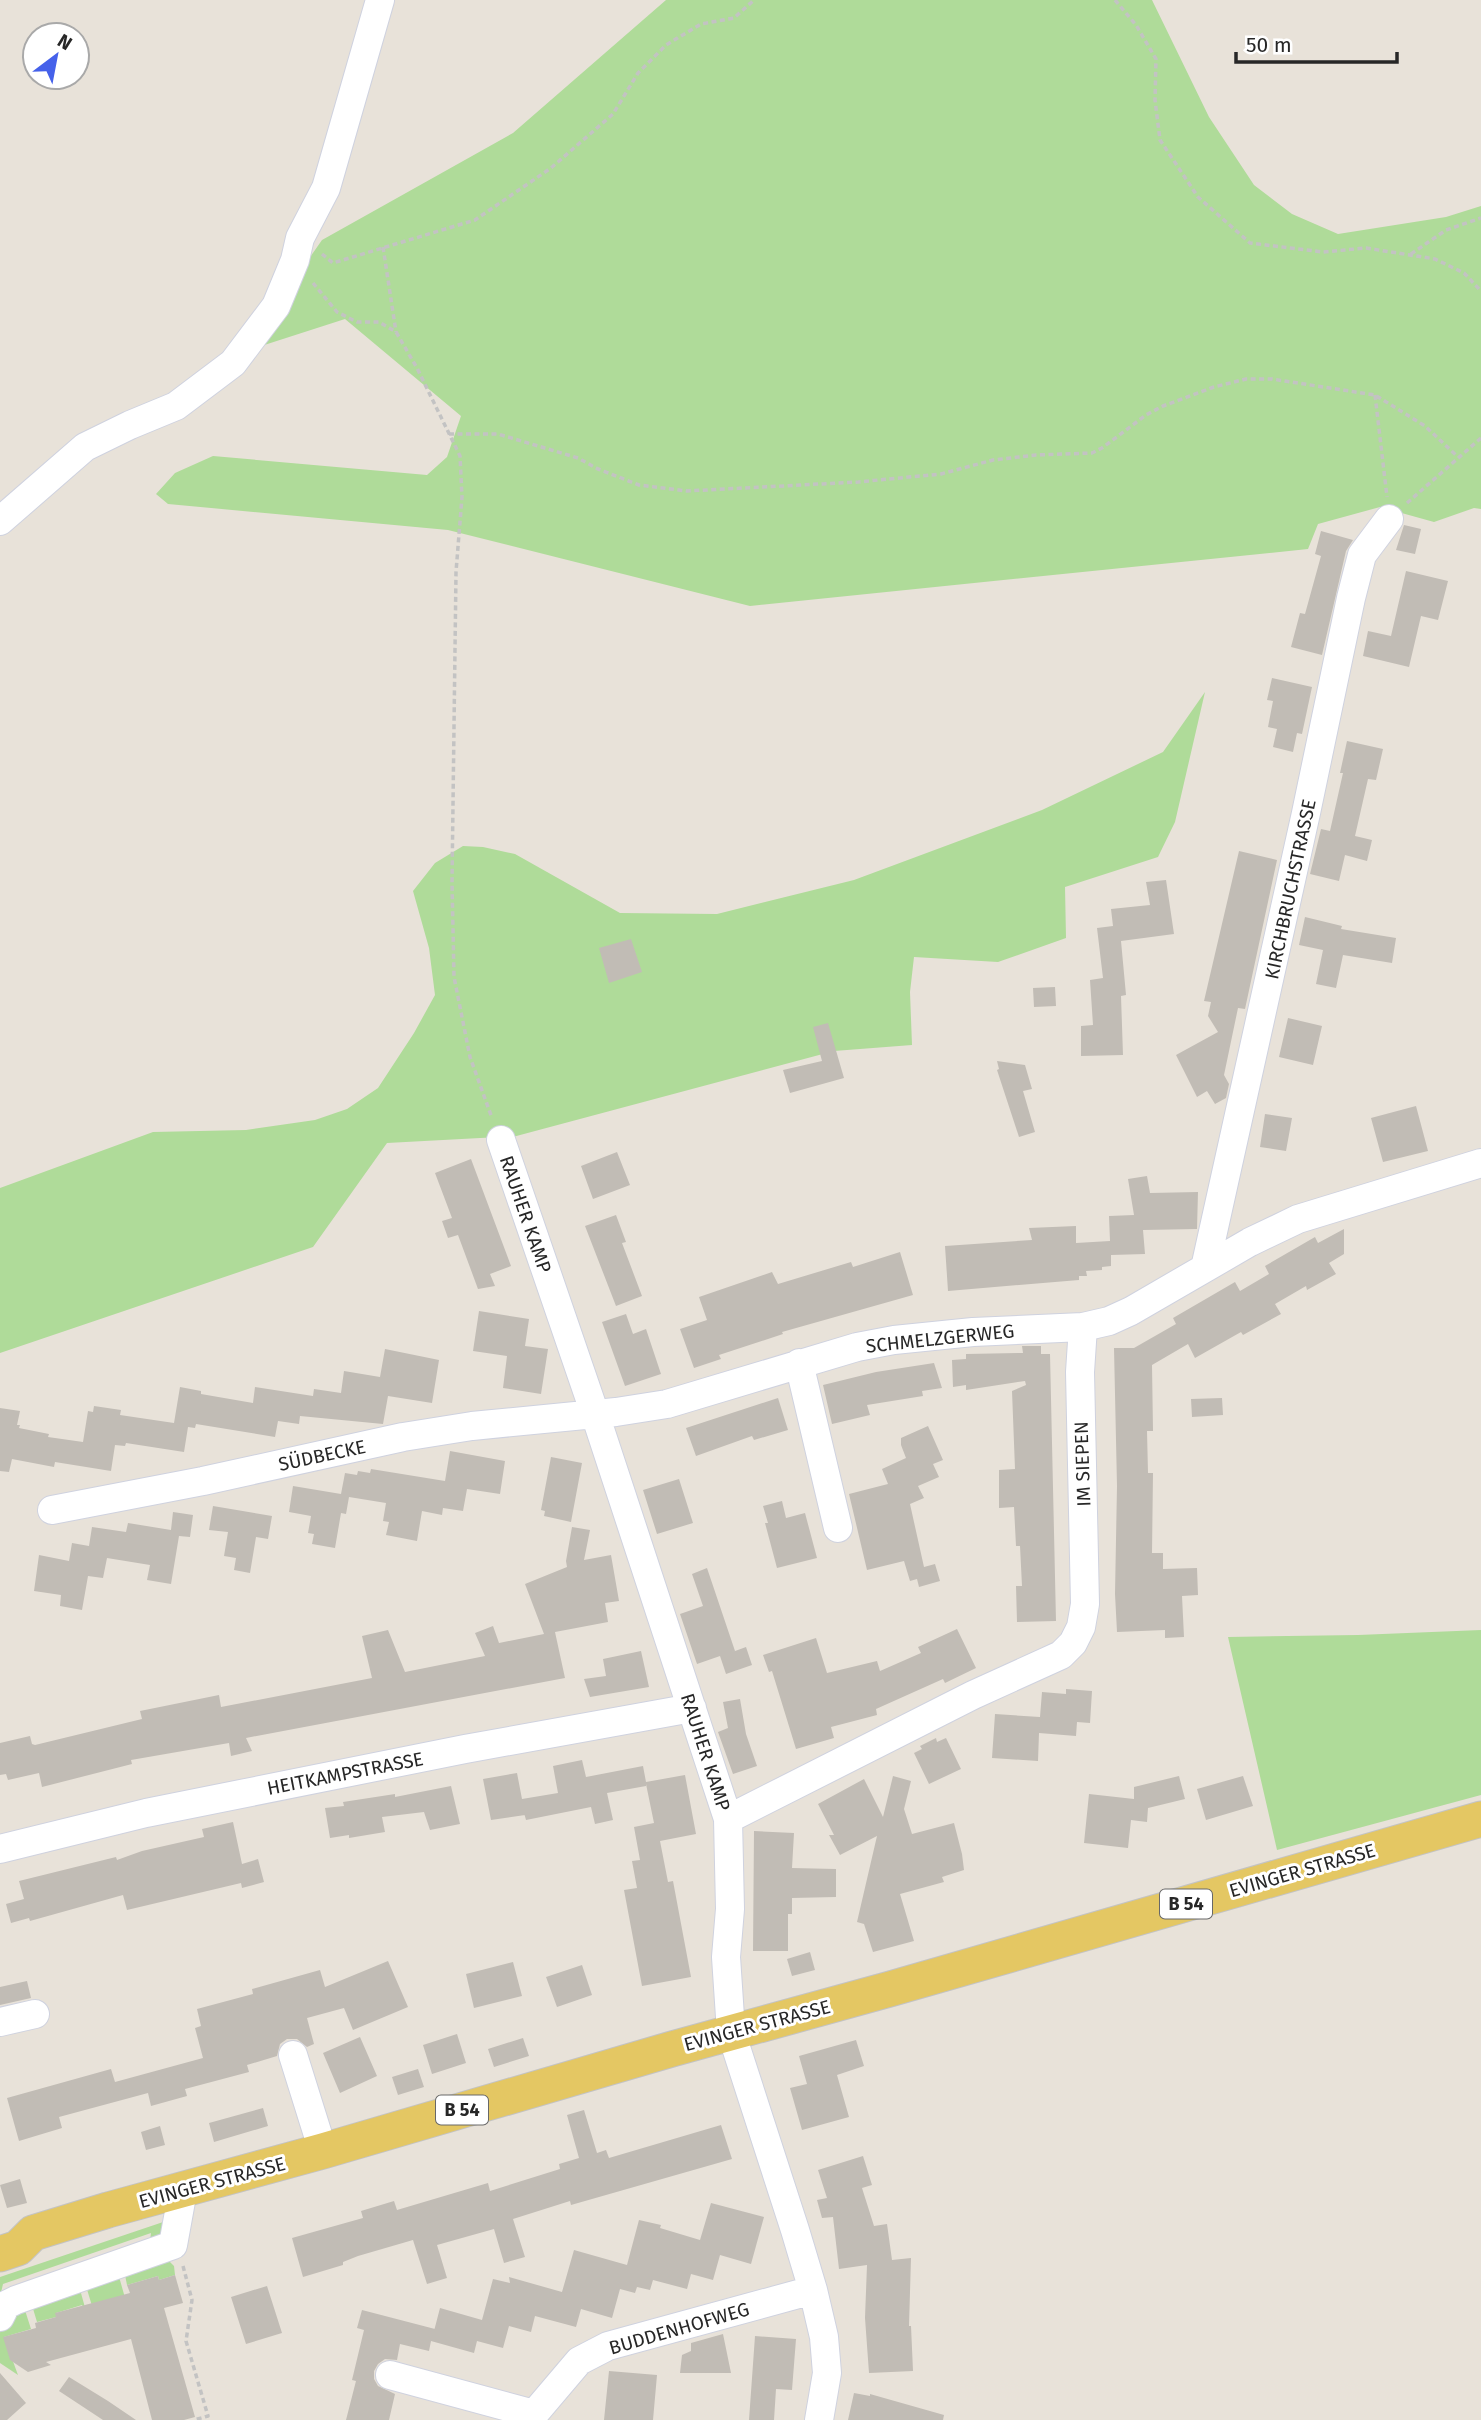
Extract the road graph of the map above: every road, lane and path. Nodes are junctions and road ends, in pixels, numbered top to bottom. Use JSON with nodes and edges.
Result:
{"nodes":[{"id":1,"x":380,"y":0,"type":"edge"},
{"id":2,"x":754,"y":0,"type":"edge"},
{"id":3,"x":1115,"y":0,"type":"edge"},
{"id":4,"x":1481,"y":218,"type":"edge"},
{"id":5,"x":383,"y":247,"type":"junction"},
{"id":6,"x":297,"y":249,"type":"junction"},
{"id":7,"x":1409,"y":255,"type":"junction"},
{"id":8,"x":1481,"y":291,"type":"edge"},
{"id":9,"x":396,"y":332,"type":"junction"},
{"id":10,"x":1375,"y":395,"type":"junction"},
{"id":11,"x":449,"y":434,"type":"junction"},
{"id":12,"x":1481,"y":438,"type":"edge"},
{"id":13,"x":1458,"y":457,"type":"junction"},
{"id":14,"x":1390,"y":519,"type":"junction"},
{"id":15,"x":0,"y":521,"type":"edge"},
{"id":16,"x":501,"y":1140,"type":"joint"},
{"id":17,"x":1481,"y":1163,"type":"edge"},
{"id":18,"x":1205,"y":1268,"type":"junction"},
{"id":19,"x":1083,"y":1327,"type":"junction"},
{"id":20,"x":799,"y":1363,"type":"junction"},
{"id":21,"x":595,"y":1414,"type":"junction"},
{"id":22,"x":52,"y":1510,"type":"dead end"},
{"id":23,"x":838,"y":1528,"type":"dead end"},
{"id":24,"x":692,"y":1708,"type":"junction"},
{"id":25,"x":728,"y":1819,"type":"junction"},
{"id":26,"x":1481,"y":1819,"type":"edge"},
{"id":27,"x":0,"y":1849,"type":"edge"},
{"id":28,"x":35,"y":2014,"type":"dead end"},
{"id":29,"x":0,"y":2022,"type":"edge"},
{"id":30,"x":731,"y":2032,"type":"junction"},
{"id":31,"x":293,"y":2055,"type":"dead end"},
{"id":32,"x":323,"y":2151,"type":"junction"},
{"id":33,"x":183,"y":2190,"type":"junction"},
{"id":34,"x":17,"y":2233,"type":"edge"},
{"id":35,"x":173,"y":2245,"type":"junction"},
{"id":36,"x":0,"y":2253,"type":"edge"},
{"id":37,"x":813,"y":2290,"type":"junction"},
{"id":38,"x":0,"y":2317,"type":"edge"},
{"id":39,"x":390,"y":2375,"type":"dead end"},
{"id":40,"x":533,"y":2417,"type":"edge"},
{"id":41,"x":194,"y":2420,"type":"edge"},
{"id":42,"x":819,"y":2420,"type":"edge"}],
"edges":[{"from":1,"to":6,"type":"street"},
{"from":2,"to":5,"type":"path"},
{"from":3,"to":7,"type":"path"},
{"from":4,"to":7,"type":"path"},
{"from":5,"to":6,"type":"path"},
{"from":5,"to":9,"type":"path"},
{"from":6,"to":9,"type":"path"},
{"from":6,"to":15,"type":"street"},
{"from":7,"to":8,"type":"path"},
{"from":9,"to":11,"type":"path"},
{"from":10,"to":11,"type":"path"},
{"from":10,"to":13,"type":"path"},
{"from":10,"to":14,"type":"path"},
{"from":11,"to":16,"type":"path"},
{"from":12,"to":13,"type":"path"},
{"from":13,"to":14,"type":"path"},
{"from":14,"to":18,"type":"street","name":"KIRCHBRUCHSTRASSE"},
{"from":16,"to":21,"type":"street","name":"RAUHER KAMP"},
{"from":17,"to":18,"type":"street"},
{"from":18,"to":19,"type":"street"},
{"from":19,"to":20,"type":"street","name":"SCHMELZGERWEG"},
{"from":19,"to":25,"type":"street","name":"IM SIEPEN"},
{"from":20,"to":21,"type":"street","name":"SCHMELZGERWEG"},
{"from":20,"to":23,"type":"street"},
{"from":21,"to":22,"type":"street","name":"SÜDBECKE"},
{"from":21,"to":24,"type":"street","name":"RAUHER KAMP"},
{"from":24,"to":25,"type":"street","name":"RAUHER KAMP"},
{"from":24,"to":27,"type":"street","name":"HEITKAMPSTRASSE"},
{"from":25,"to":30,"type":"street","name":"RAUHER KAMP"},
{"from":26,"to":30,"type":"main road","name":"EVINGER STRASSE","number":"B 54"},
{"from":28,"to":29,"type":"street"},
{"from":30,"to":32,"type":"main road","name":"EVINGER STRASSE","number":"B 54"},
{"from":30,"to":37,"type":"street","name":"RAUHER KAMP"},
{"from":31,"to":32,"type":"street"},
{"from":32,"to":33,"type":"main road","name":"EVINGER STRASSE","number":"B 54"},
{"from":33,"to":34,"type":"main road","name":"EVINGER STRASSE","number":"B 54"},
{"from":33,"to":35,"type":"street"},
{"from":34,"to":36,"type":"main road","name":"EVINGER STRASSE","number":"B 54"},
{"from":35,"to":38,"type":"street"},
{"from":35,"to":41,"type":"path"},
{"from":37,"to":40,"type":"street","name":"BUDDENHOFWEG"},
{"from":37,"to":42,"type":"street","name":"RAUHER KAMP"},
{"from":39,"to":40,"type":"street"}]}
